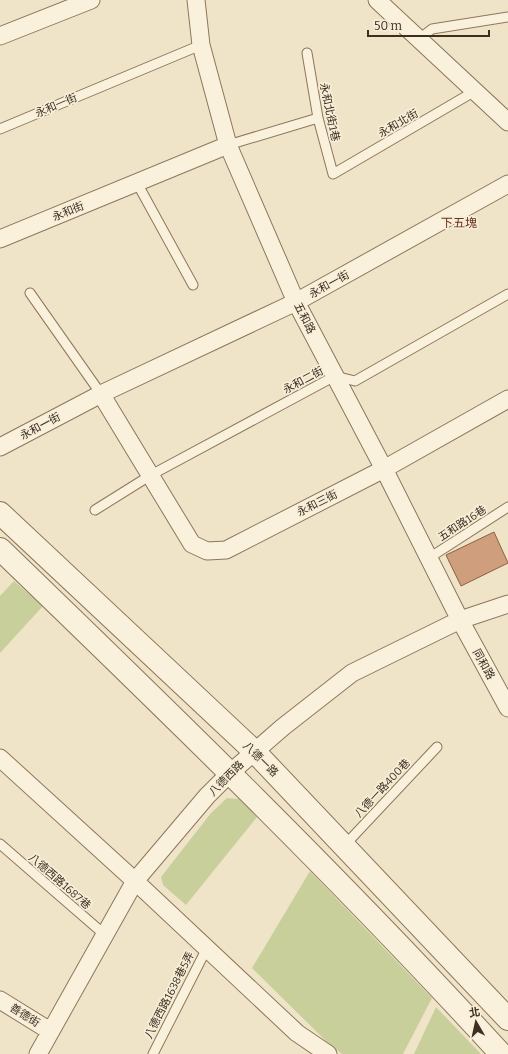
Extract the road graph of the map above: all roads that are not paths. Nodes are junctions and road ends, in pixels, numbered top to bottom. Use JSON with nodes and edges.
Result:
{"nodes":[{"id":1,"x":91,"y":0,"type":"edge"},
{"id":2,"x":196,"y":0,"type":"edge"},
{"id":3,"x":377,"y":0,"type":"edge"},
{"id":4,"x":508,"y":17,"type":"edge"},
{"id":5,"x":0,"y":36,"type":"edge"},
{"id":6,"x":419,"y":39,"type":"junction"},
{"id":7,"x":201,"y":45,"type":"junction"},
{"id":8,"x":306,"y":53,"type":"dead end"},
{"id":9,"x":475,"y":92,"type":"junction"},
{"id":10,"x":318,"y":118,"type":"junction"},
{"id":11,"x":508,"y":122,"type":"edge"},
{"id":12,"x":0,"y":129,"type":"edge"},
{"id":13,"x":228,"y":145,"type":"junction"},
{"id":14,"x":333,"y":174,"type":"joint"},
{"id":15,"x":137,"y":183,"type":"junction"},
{"id":16,"x":508,"y":184,"type":"edge"},
{"id":17,"x":0,"y":239,"type":"edge"},
{"id":18,"x":193,"y":285,"type":"dead end"},
{"id":19,"x":30,"y":293,"type":"dead end"},
{"id":20,"x":508,"y":294,"type":"edge"},
{"id":21,"x":296,"y":302,"type":"junction"},
{"id":22,"x":335,"y":376,"type":"junction"},
{"id":23,"x":101,"y":394,"type":"junction"},
{"id":24,"x":508,"y":399,"type":"edge"},
{"id":25,"x":0,"y":447,"type":"edge"},
{"id":26,"x":384,"y":469,"type":"junction"},
{"id":27,"x":151,"y":475,"type":"junction"},
{"id":28,"x":508,"y":507,"type":"edge"},
{"id":29,"x":95,"y":510,"type":"dead end"},
{"id":30,"x":0,"y":513,"type":"edge"},
{"id":31,"x":0,"y":549,"type":"edge"},
{"id":32,"x":429,"y":558,"type":"junction"},
{"id":33,"x":508,"y":604,"type":"edge"},
{"id":34,"x":460,"y":620,"type":"junction"},
{"id":35,"x":508,"y":708,"type":"edge"},
{"id":36,"x":437,"y":747,"type":"dead end"},
{"id":37,"x":254,"y":751,"type":"junction"},
{"id":38,"x":0,"y":758,"type":"edge"},
{"id":39,"x":230,"y":772,"type":"junction"},
{"id":40,"x":0,"y":844,"type":"edge"},
{"id":41,"x":344,"y":846,"type":"junction"},
{"id":42,"x":135,"y":881,"type":"junction"},
{"id":43,"x":105,"y":935,"type":"junction"},
{"id":44,"x":207,"y":948,"type":"junction"},
{"id":45,"x":0,"y":1000,"type":"edge"},
{"id":46,"x":508,"y":1019,"type":"edge"},
{"id":47,"x":50,"y":1031,"type":"junction"},
{"id":48,"x":38,"y":1054,"type":"edge"},
{"id":49,"x":153,"y":1054,"type":"edge"},
{"id":50,"x":328,"y":1054,"type":"edge"},
{"id":51,"x":501,"y":1054,"type":"edge"}],
"edges":[{"from":1,"to":5,"type":"street"},
{"from":2,"to":7,"type":"street","name":"五和路"},
{"from":3,"to":6,"type":"street"},
{"from":4,"to":6,"type":"lane"},
{"from":6,"to":9,"type":"street"},
{"from":7,"to":12,"type":"lane","name":"永和一街"},
{"from":7,"to":13,"type":"street","name":"五和路"},
{"from":8,"to":10,"type":"lane","name":"永和北街1巷"},
{"from":9,"to":11,"type":"street"},
{"from":9,"to":14,"type":"lane","name":"永和北街"},
{"from":10,"to":13,"type":"lane"},
{"from":10,"to":14,"type":"lane","name":"永和北街1巷"},
{"from":13,"to":15,"type":"street","name":"永和街"},
{"from":13,"to":21,"type":"street","name":"五和路"},
{"from":15,"to":17,"type":"street","name":"永和街"},
{"from":15,"to":18,"type":"lane"},
{"from":16,"to":21,"type":"street","name":"永和一街"},
{"from":19,"to":23,"type":"lane"},
{"from":20,"to":22,"type":"lane","name":"永和二街"},
{"from":21,"to":22,"type":"street","name":"五和路"},
{"from":21,"to":23,"type":"street","name":"永和一街"},
{"from":22,"to":26,"type":"street","name":"五和路"},
{"from":22,"to":27,"type":"lane","name":"永和二街"},
{"from":23,"to":25,"type":"street","name":"永和一街"},
{"from":23,"to":27,"type":"street"},
{"from":24,"to":26,"type":"street","name":"永和三街"},
{"from":26,"to":27,"type":"street","name":"永和三街"},
{"from":26,"to":32,"type":"street","name":"五和路"},
{"from":27,"to":29,"type":"lane","name":"永和二街"},
{"from":28,"to":32,"type":"lane","name":"五和路16巷"},
{"from":30,"to":37,"type":"street","name":"八德一路"},
{"from":31,"to":39,"type":"street"},
{"from":32,"to":34,"type":"street","name":"五和路"},
{"from":33,"to":34,"type":"street","name":"八德西路"},
{"from":34,"to":35,"type":"street","name":"同和路"},
{"from":34,"to":37,"type":"street","name":"八德西路"},
{"from":36,"to":41,"type":"lane","name":"八德一路400巷"},
{"from":37,"to":39,"type":"street","name":"八德西路"},
{"from":37,"to":41,"type":"street","name":"八德一路"},
{"from":38,"to":42,"type":"street"},
{"from":39,"to":42,"type":"street","name":"八德西路"},
{"from":39,"to":51,"type":"street"},
{"from":40,"to":43,"type":"lane","name":"八德西路1687巷"},
{"from":41,"to":46,"type":"street","name":"八德一路"},
{"from":42,"to":43,"type":"street","name":"八德西路"},
{"from":42,"to":44,"type":"street"},
{"from":43,"to":47,"type":"street","name":"八德西路"},
{"from":44,"to":49,"type":"lane","name":"八德西路1638巷5弄"},
{"from":44,"to":50,"type":"street"},
{"from":45,"to":47,"type":"street","name":"善德街"},
{"from":47,"to":48,"type":"street","name":"八德西路"}]}
